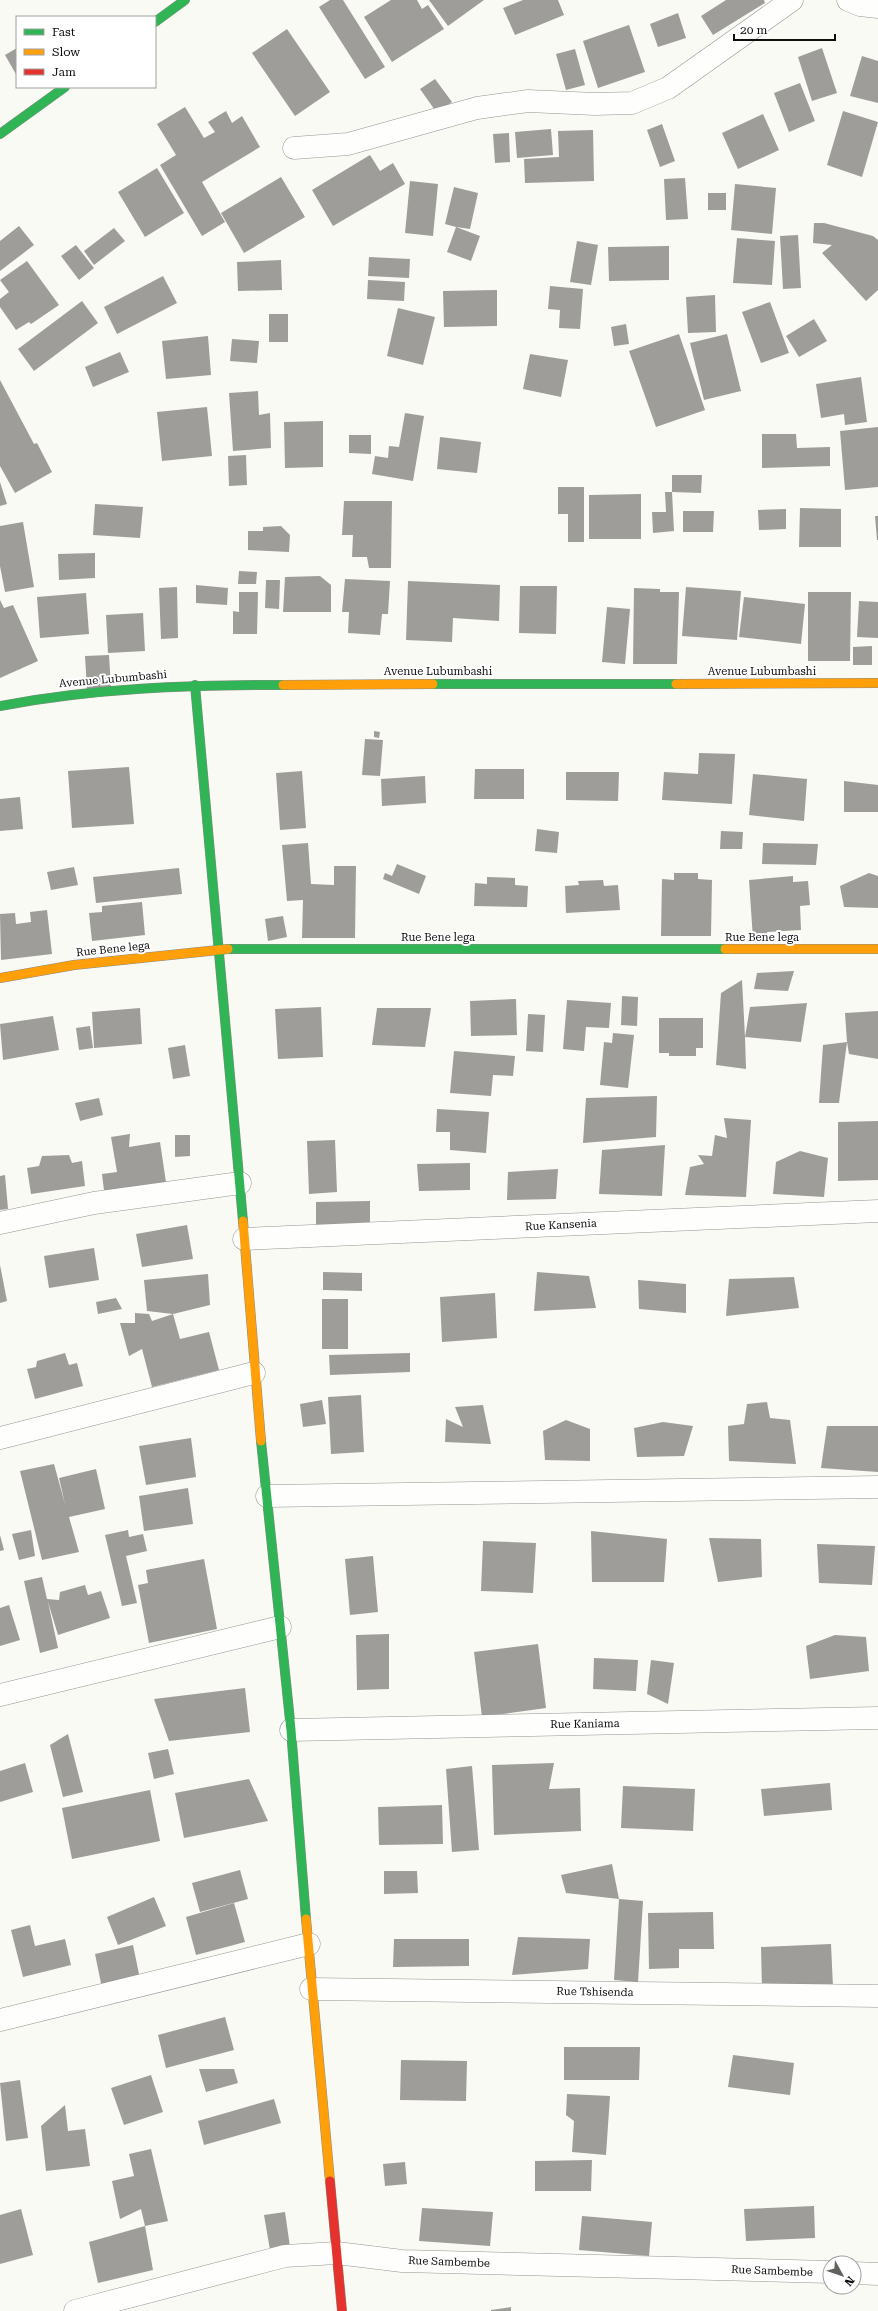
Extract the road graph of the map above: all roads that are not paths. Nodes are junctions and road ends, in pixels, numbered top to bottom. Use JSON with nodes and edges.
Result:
{"nodes":[{"id":1,"x":185,"y":0,"type":"edge"},
{"id":2,"x":792,"y":0,"type":"edge"},
{"id":3,"x":848,"y":0,"type":"edge"},
{"id":4,"x":878,"y":7,"type":"edge"},
{"id":5,"x":156,"y":21,"type":"edge"},
{"id":6,"x":64,"y":88,"type":"edge"},
{"id":7,"x":0,"y":134,"type":"edge"},
{"id":8,"x":294,"y":148,"type":"dead end"},
{"id":9,"x":878,"y":683,"type":"edge"},
{"id":10,"x":194,"y":685,"type":"junction"},
{"id":11,"x":0,"y":706,"type":"edge"},
{"id":12,"x":218,"y":949,"type":"junction"},
{"id":13,"x":878,"y":949,"type":"edge"},
{"id":14,"x":0,"y":978,"type":"edge"},
{"id":15,"x":240,"y":1183,"type":"junction"},
{"id":16,"x":878,"y":1211,"type":"edge"},
{"id":17,"x":0,"y":1224,"type":"edge"},
{"id":18,"x":244,"y":1239,"type":"junction"},
{"id":19,"x":254,"y":1373,"type":"junction"},
{"id":20,"x":0,"y":1438,"type":"edge"},
{"id":21,"x":878,"y":1487,"type":"edge"},
{"id":22,"x":267,"y":1496,"type":"junction"},
{"id":23,"x":280,"y":1627,"type":"junction"},
{"id":24,"x":0,"y":1695,"type":"edge"},
{"id":25,"x":878,"y":1718,"type":"edge"},
{"id":26,"x":291,"y":1730,"type":"junction"},
{"id":27,"x":309,"y":1944,"type":"junction"},
{"id":28,"x":311,"y":1989,"type":"junction"},
{"id":29,"x":878,"y":1996,"type":"edge"},
{"id":30,"x":0,"y":2020,"type":"edge"},
{"id":31,"x":337,"y":2252,"type":"junction"},
{"id":32,"x":822,"y":2272,"type":"edge"},
{"id":33,"x":862,"y":2273,"type":"edge"},
{"id":34,"x":878,"y":2274,"type":"edge"},
{"id":35,"x":75,"y":2311,"type":"edge"},
{"id":36,"x":342,"y":2311,"type":"edge"}],
"edges":[{"from":1,"to":5,"type":"street"},
{"from":2,"to":8,"type":"street"},
{"from":3,"to":4,"type":"street"},
{"from":6,"to":7,"type":"street"},
{"from":9,"to":10,"type":"street","name":"Avenue Lubumbashi"},
{"from":10,"to":11,"type":"street","name":"Avenue Lubumbashi"},
{"from":10,"to":12,"type":"street"},
{"from":12,"to":13,"type":"street","name":"Rue Bene lega"},
{"from":12,"to":14,"type":"street","name":"Rue Bene lega"},
{"from":12,"to":15,"type":"street"},
{"from":15,"to":17,"type":"street"},
{"from":15,"to":18,"type":"street"},
{"from":16,"to":18,"type":"street","name":"Rue Kansenia"},
{"from":18,"to":19,"type":"street"},
{"from":19,"to":20,"type":"street"},
{"from":19,"to":22,"type":"street"},
{"from":21,"to":22,"type":"street"},
{"from":22,"to":23,"type":"street"},
{"from":23,"to":24,"type":"street"},
{"from":23,"to":26,"type":"street"},
{"from":25,"to":26,"type":"street","name":"Rue Kaniama"},
{"from":26,"to":27,"type":"street"},
{"from":27,"to":28,"type":"street"},
{"from":27,"to":30,"type":"street"},
{"from":28,"to":29,"type":"street","name":"Rue Tshisenda"},
{"from":28,"to":31,"type":"street"},
{"from":31,"to":32,"type":"street","name":"Rue Sambembe"},
{"from":31,"to":35,"type":"street","name":"Rue Sambembe"},
{"from":31,"to":36,"type":"street"},
{"from":33,"to":34,"type":"street"}]}
